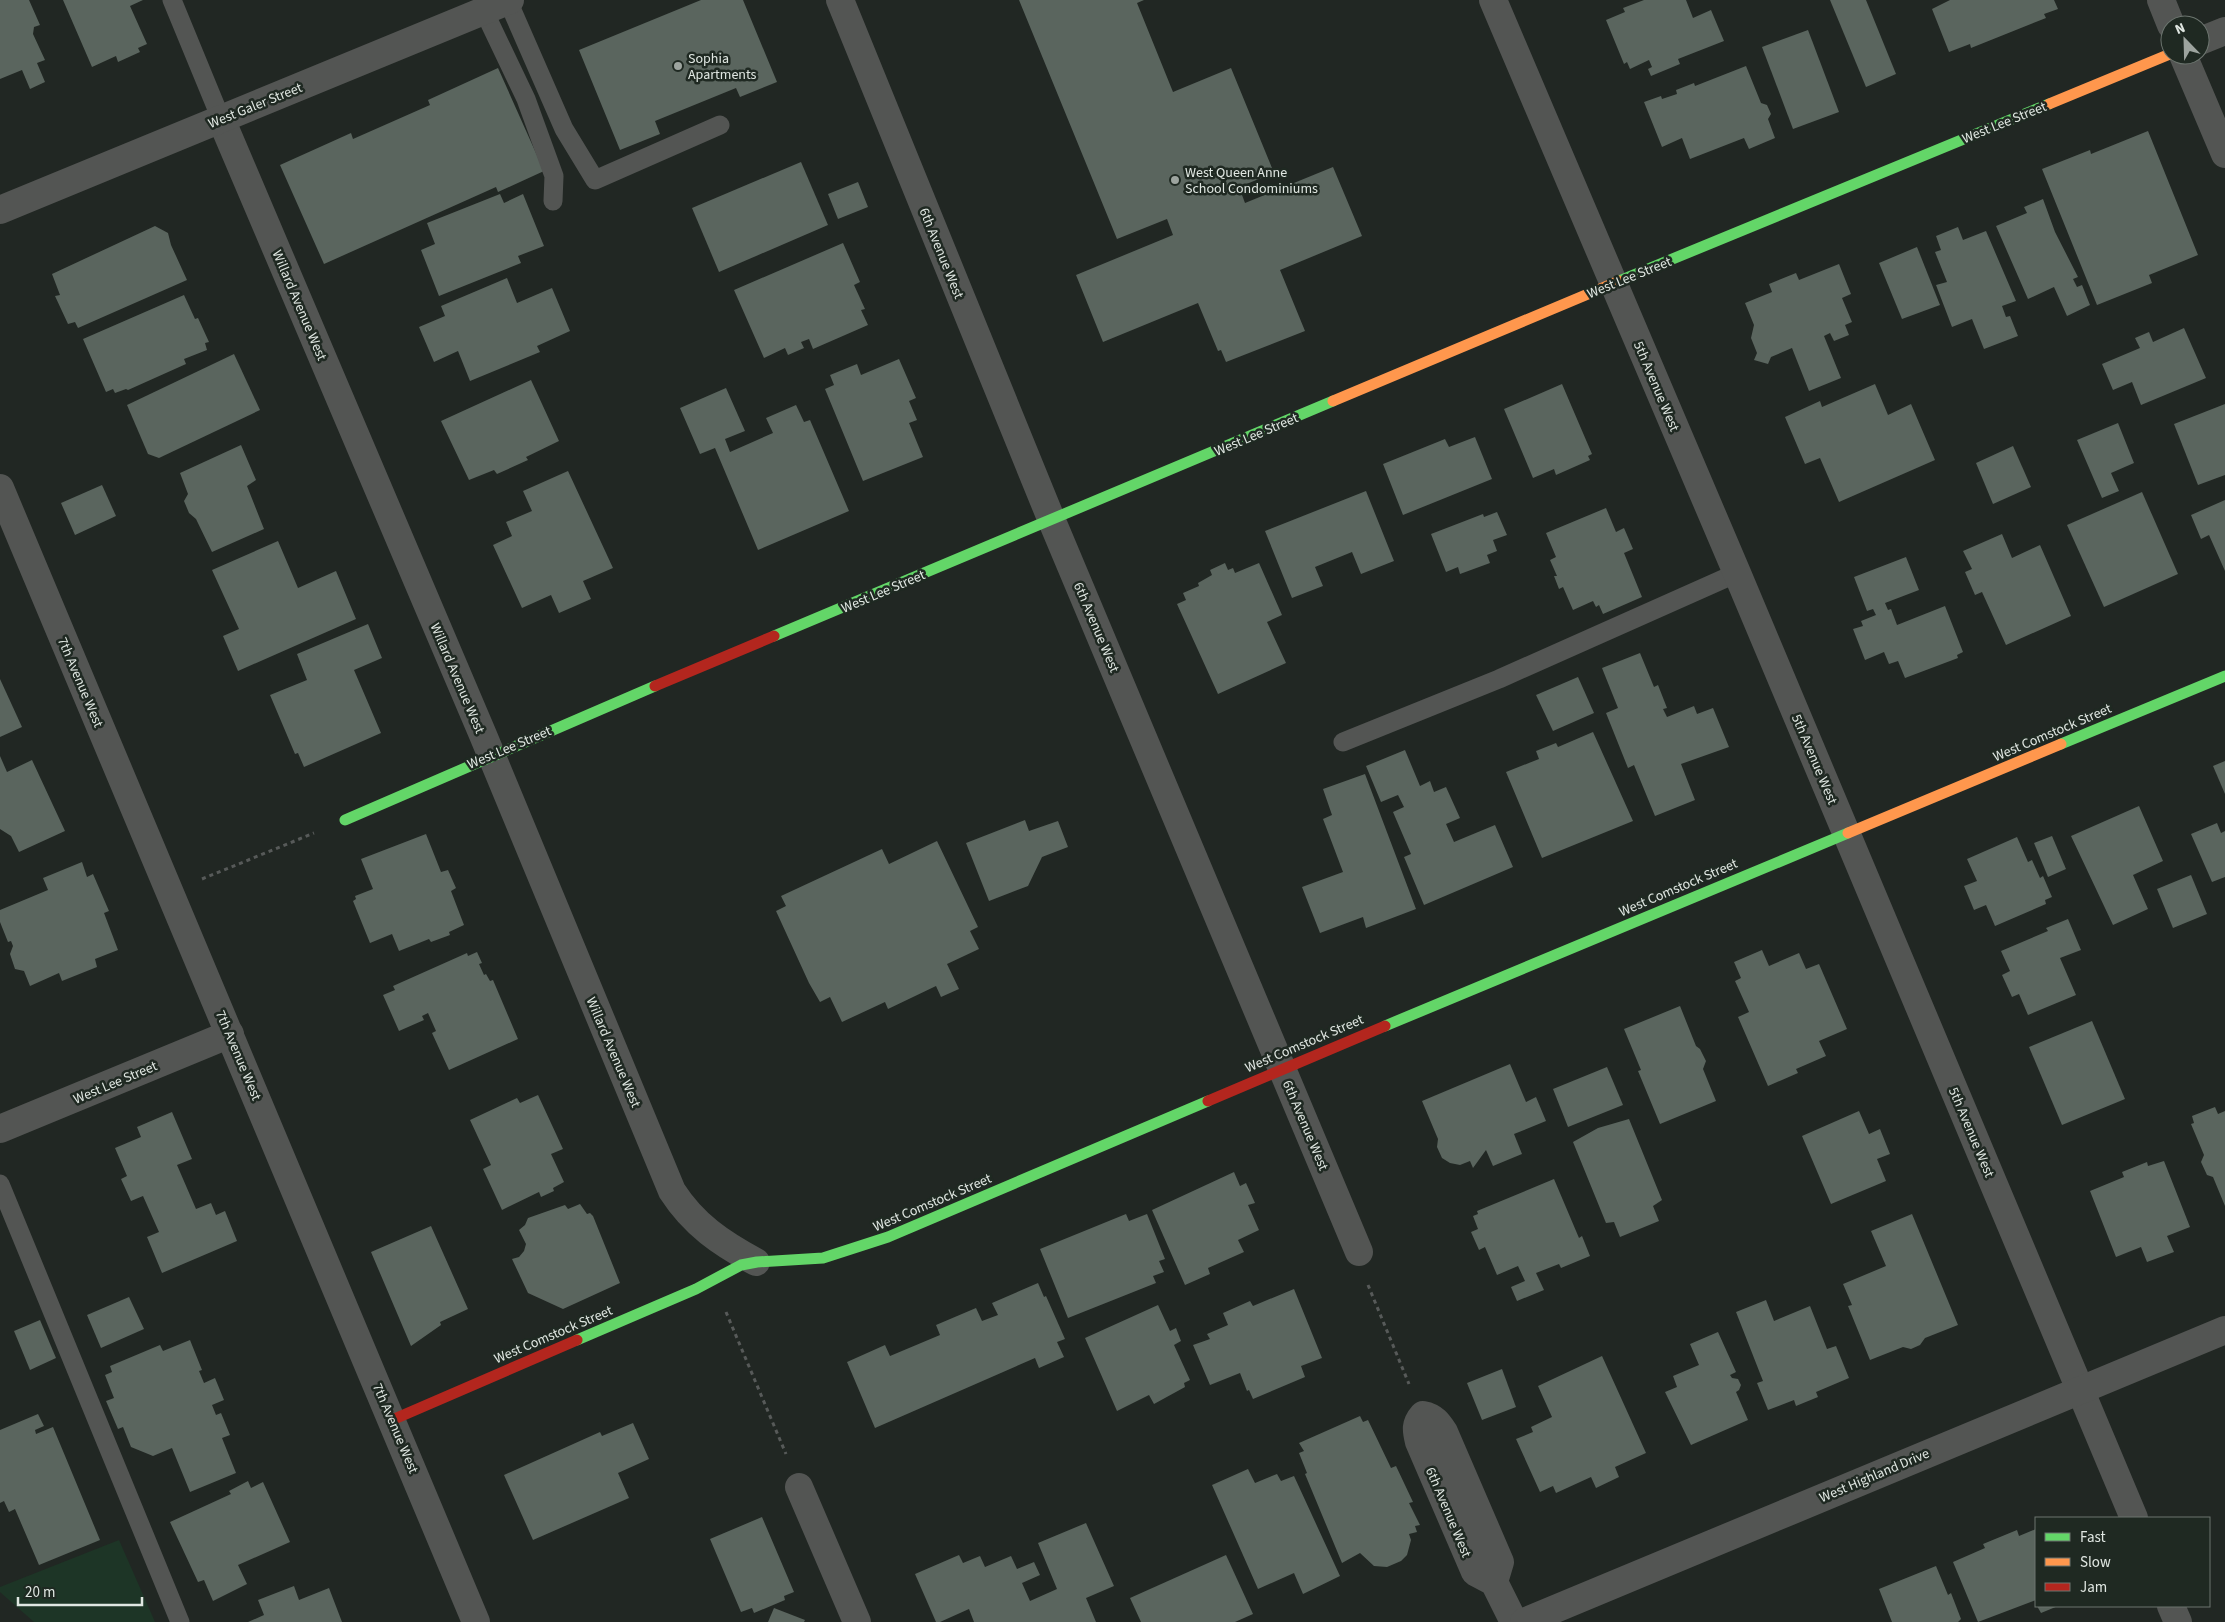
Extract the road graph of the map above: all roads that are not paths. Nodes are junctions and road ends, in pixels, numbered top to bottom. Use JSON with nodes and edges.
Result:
{"nodes":[{"id":1,"x":172,"y":0,"type":"edge"},
{"id":2,"x":840,"y":0,"type":"edge"},
{"id":3,"x":1493,"y":0,"type":"edge"},
{"id":4,"x":2161,"y":0,"type":"edge"},
{"id":5,"x":501,"y":4,"type":"edge"},
{"id":6,"x":2167,"y":15,"type":"edge"},
{"id":7,"x":2225,"y":31,"type":"edge"},
{"id":8,"x":2210,"y":37,"type":"edge"},
{"id":9,"x":2160,"y":58,"type":"edge"},
{"id":10,"x":2187,"y":65,"type":"edge"},
{"id":11,"x":221,"y":118,"type":"junction"},
{"id":12,"x":720,"y":125,"type":"dead end"},
{"id":13,"x":2225,"y":154,"type":"edge"},
{"id":14,"x":554,"y":201,"type":"dead end"},
{"id":15,"x":0,"y":210,"type":"edge"},
{"id":16,"x":1613,"y":283,"type":"junction"},
{"id":17,"x":0,"y":488,"type":"edge"},
{"id":18,"x":1052,"y":521,"type":"junction"},
{"id":19,"x":1737,"y":573,"type":"junction"},
{"id":20,"x":2225,"y":676,"type":"edge"},
{"id":21,"x":1343,"y":742,"type":"dead end"},
{"id":22,"x":491,"y":755,"type":"junction"},
{"id":23,"x":345,"y":820,"type":"dead end"},
{"id":24,"x":1847,"y":833,"type":"junction"},
{"id":25,"x":230,"y":1034,"type":"junction"},
{"id":26,"x":1282,"y":1068,"type":"junction"},
{"id":27,"x":0,"y":1129,"type":"edge"},
{"id":28,"x":0,"y":1184,"type":"edge"},
{"id":29,"x":1359,"y":1252,"type":"dead end"},
{"id":30,"x":756,"y":1262,"type":"junction"},
{"id":31,"x":2225,"y":1330,"type":"edge"},
{"id":32,"x":2080,"y":1389,"type":"junction"},
{"id":33,"x":392,"y":1420,"type":"junction"},
{"id":34,"x":799,"y":1487,"type":"dead end"},
{"id":35,"x":2134,"y":1517,"type":"edge"},
{"id":36,"x":1494,"y":1582,"type":"junction"},
{"id":37,"x":2172,"y":1607,"type":"edge"},
{"id":38,"x":180,"y":1622,"type":"edge"},
{"id":39,"x":476,"y":1622,"type":"edge"},
{"id":40,"x":858,"y":1622,"type":"edge"},
{"id":41,"x":1514,"y":1622,"type":"edge"},
{"id":42,"x":1524,"y":1622,"type":"edge"},
{"id":43,"x":2178,"y":1622,"type":"edge"}],
"edges":[{"from":1,"to":11,"type":"lane"},
{"from":2,"to":18,"type":"street","name":"6th Avenue West"},
{"from":3,"to":16,"type":"street","name":"5th Avenue West"},
{"from":4,"to":6,"type":"street"},
{"from":5,"to":11,"type":"street","name":"West Galer Street"},
{"from":5,"to":12,"type":"lane"},
{"from":5,"to":14,"type":"lane"},
{"from":7,"to":8,"type":"street"},
{"from":9,"to":16,"type":"street","name":"West Lee Street"},
{"from":10,"to":13,"type":"street"},
{"from":11,"to":15,"type":"street","name":"West Galer Street"},
{"from":11,"to":22,"type":"street","name":"Willard Avenue West"},
{"from":16,"to":18,"type":"street","name":"West Lee Street"},
{"from":16,"to":19,"type":"street","name":"5th Avenue West"},
{"from":17,"to":25,"type":"street","name":"7th Avenue West"},
{"from":18,"to":22,"type":"street","name":"West Lee Street"},
{"from":18,"to":26,"type":"street","name":"6th Avenue West"},
{"from":19,"to":21,"type":"lane"},
{"from":19,"to":24,"type":"street","name":"5th Avenue West"},
{"from":20,"to":24,"type":"street","name":"West Comstock Street"},
{"from":22,"to":23,"type":"street","name":"West Lee Street"},
{"from":22,"to":30,"type":"street","name":"Willard Avenue West"},
{"from":24,"to":26,"type":"street","name":"West Comstock Street"},
{"from":24,"to":32,"type":"street","name":"5th Avenue West"},
{"from":25,"to":27,"type":"street","name":"West Lee Street"},
{"from":25,"to":33,"type":"street","name":"7th Avenue West"},
{"from":26,"to":29,"type":"street","name":"6th Avenue West"},
{"from":26,"to":30,"type":"street","name":"West Comstock Street"},
{"from":28,"to":38,"type":"lane"},
{"from":30,"to":33,"type":"street","name":"West Comstock Street"},
{"from":31,"to":32,"type":"street","name":"West Highland Drive"},
{"from":32,"to":35,"type":"street","name":"5th Avenue West"},
{"from":32,"to":42,"type":"street","name":"West Highland Drive"},
{"from":33,"to":39,"type":"street","name":"7th Avenue West"},
{"from":34,"to":40,"type":"street"},
{"from":36,"to":36,"type":"street","name":"6th Avenue West"},
{"from":36,"to":41,"type":"street"},
{"from":37,"to":43,"type":"street"}]}
